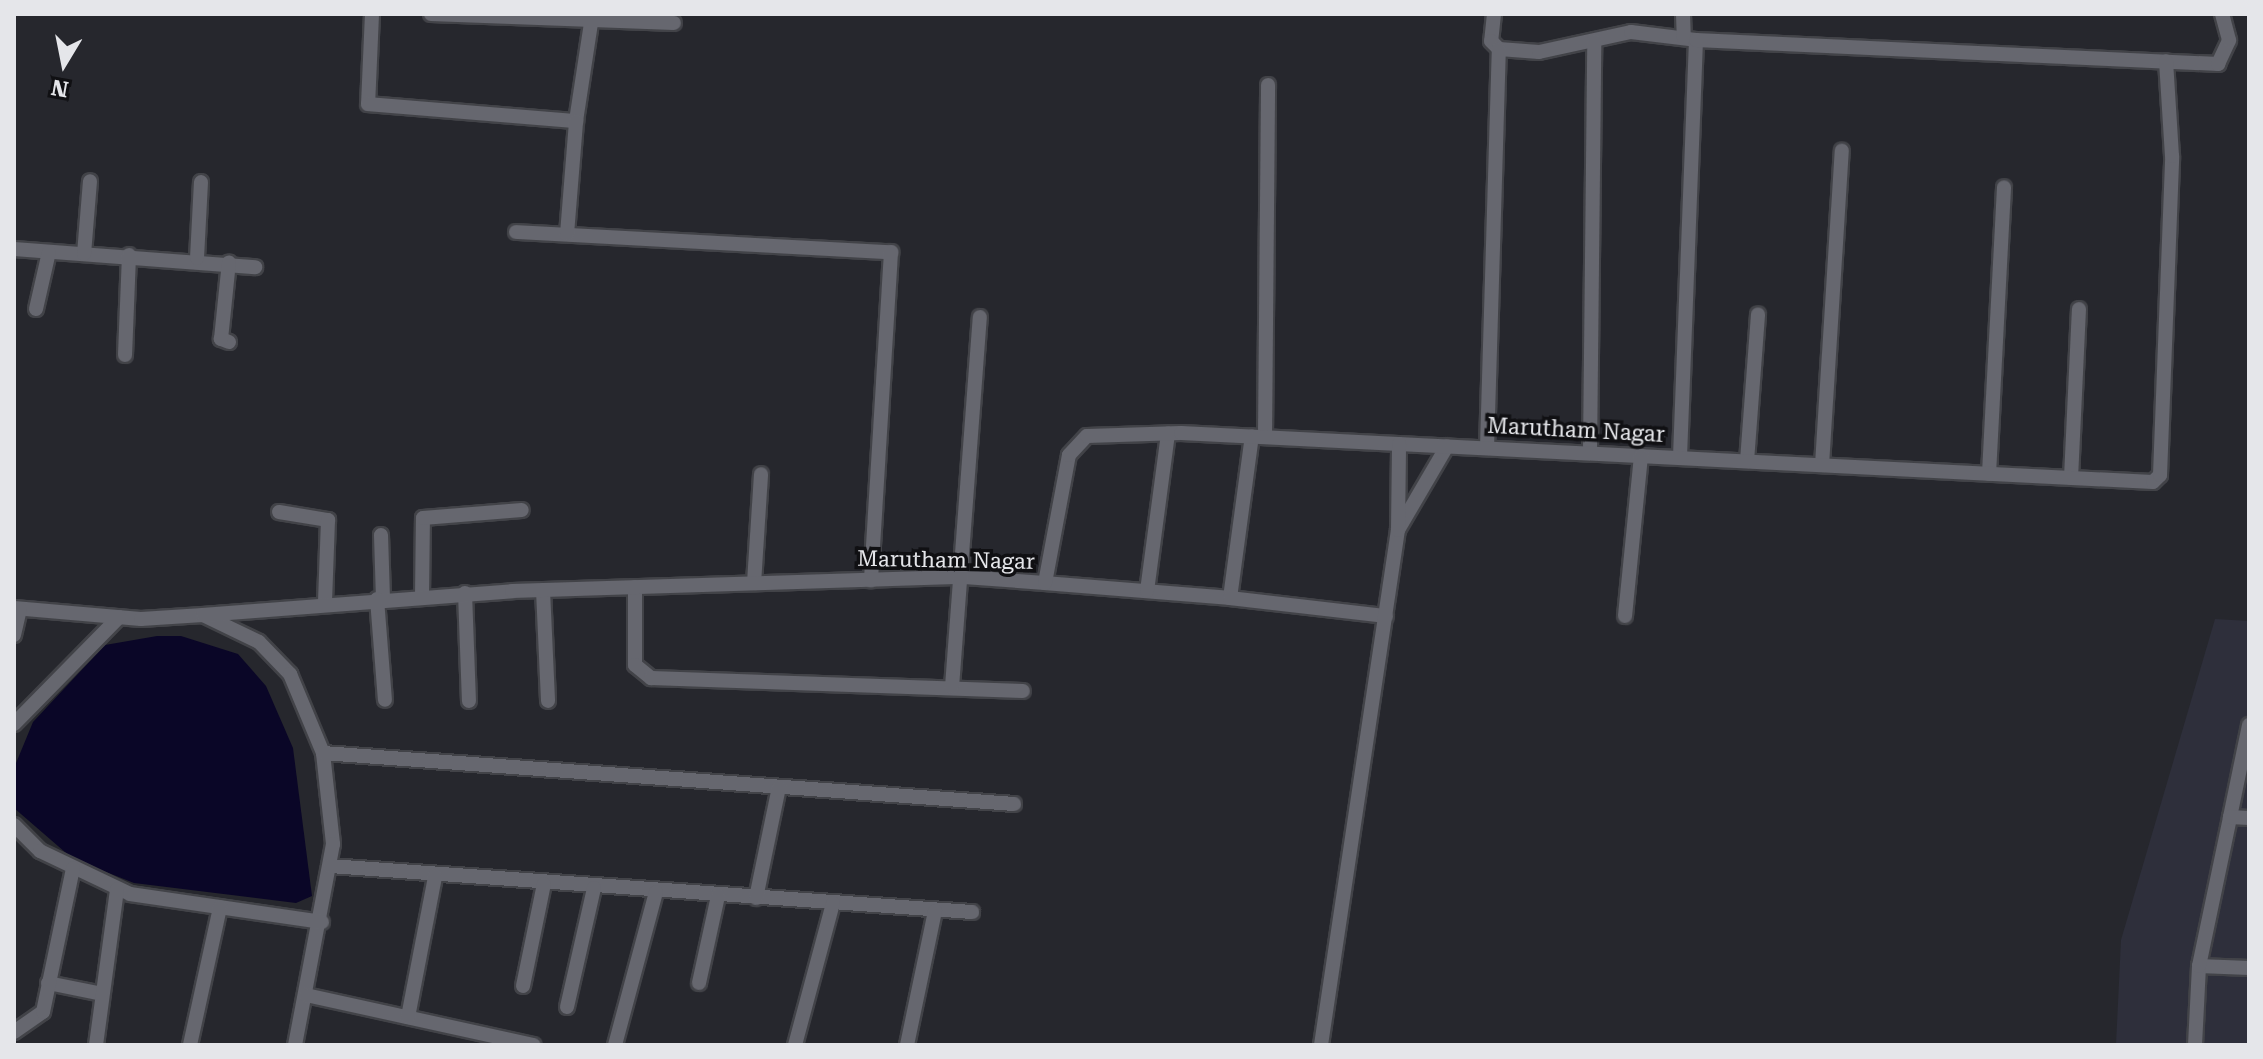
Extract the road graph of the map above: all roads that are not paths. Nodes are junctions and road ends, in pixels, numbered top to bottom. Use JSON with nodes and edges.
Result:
{"nodes":[{"id":1,"x":372,"y":14,"type":"edge"},
{"id":2,"x":431,"y":14,"type":"edge"},
{"id":3,"x":1494,"y":14,"type":"edge"},
{"id":4,"x":1683,"y":14,"type":"edge"},
{"id":5,"x":2222,"y":14,"type":"edge"},
{"id":6,"x":460,"y":15,"type":"edge"},
{"id":7,"x":591,"y":23,"type":"junction"},
{"id":8,"x":674,"y":23,"type":"dead end"},
{"id":9,"x":1690,"y":39,"type":"junction"},
{"id":10,"x":1594,"y":41,"type":"junction"},
{"id":11,"x":1499,"y":49,"type":"junction"},
{"id":12,"x":2166,"y":61,"type":"junction"},
{"id":13,"x":1268,"y":85,"type":"dead end"},
{"id":14,"x":576,"y":121,"type":"junction"},
{"id":15,"x":1842,"y":151,"type":"dead end"},
{"id":16,"x":90,"y":181,"type":"dead end"},
{"id":17,"x":201,"y":182,"type":"dead end"},
{"id":18,"x":2004,"y":187,"type":"dead end"},
{"id":19,"x":516,"y":232,"type":"dead end"},
{"id":20,"x":567,"y":234,"type":"junction"},
{"id":21,"x":14,"y":249,"type":"edge"},
{"id":22,"x":49,"y":252,"type":"junction"},
{"id":23,"x":84,"y":254,"type":"junction"},
{"id":24,"x":129,"y":255,"type":"junction"},
{"id":25,"x":197,"y":258,"type":"junction"},
{"id":26,"x":229,"y":262,"type":"junction"},
{"id":27,"x":255,"y":267,"type":"dead end"},
{"id":28,"x":36,"y":309,"type":"dead end"},
{"id":29,"x":2079,"y":309,"type":"dead end"},
{"id":30,"x":1758,"y":314,"type":"dead end"},
{"id":31,"x":980,"y":317,"type":"dead end"},
{"id":32,"x":229,"y":342,"type":"dead end"},
{"id":33,"x":125,"y":355,"type":"dead end"},
{"id":34,"x":1168,"y":433,"type":"junction"},
{"id":35,"x":1258,"y":436,"type":"junction"},
{"id":36,"x":1399,"y":444,"type":"junction"},
{"id":37,"x":1447,"y":446,"type":"junction"},
{"id":38,"x":1487,"y":448,"type":"junction"},
{"id":39,"x":1590,"y":453,"type":"junction"},
{"id":40,"x":1641,"y":456,"type":"junction"},
{"id":41,"x":1680,"y":458,"type":"junction"},
{"id":42,"x":1747,"y":461,"type":"junction"},
{"id":43,"x":1822,"y":465,"type":"junction"},
{"id":44,"x":761,"y":474,"type":"dead end"},
{"id":45,"x":1989,"y":474,"type":"junction"},
{"id":46,"x":2071,"y":478,"type":"junction"},
{"id":47,"x":522,"y":510,"type":"dead end"},
{"id":48,"x":279,"y":512,"type":"dead end"},
{"id":49,"x":1398,"y":530,"type":"junction"},
{"id":50,"x":381,"y":535,"type":"dead end"},
{"id":51,"x":964,"y":577,"type":"junction"},
{"id":52,"x":871,"y":580,"type":"junction"},
{"id":53,"x":754,"y":583,"type":"junction"},
{"id":54,"x":1045,"y":583,"type":"junction"},
{"id":55,"x":635,"y":587,"type":"junction"},
{"id":56,"x":543,"y":590,"type":"junction"},
{"id":57,"x":1147,"y":591,"type":"junction"},
{"id":58,"x":465,"y":593,"type":"junction"},
{"id":59,"x":422,"y":596,"type":"junction"},
{"id":60,"x":380,"y":598,"type":"junction"},
{"id":61,"x":1230,"y":598,"type":"junction"},
{"id":62,"x":325,"y":602,"type":"junction"},
{"id":63,"x":17,"y":609,"type":"edge"},
{"id":64,"x":203,"y":615,"type":"junction"},
{"id":65,"x":1386,"y":616,"type":"junction"},
{"id":66,"x":1625,"y":616,"type":"dead end"},
{"id":67,"x":119,"y":617,"type":"junction"},
{"id":68,"x":14,"y":635,"type":"edge"},
{"id":69,"x":952,"y":687,"type":"junction"},
{"id":70,"x":1023,"y":691,"type":"dead end"},
{"id":71,"x":385,"y":700,"type":"dead end"},
{"id":72,"x":469,"y":701,"type":"dead end"},
{"id":73,"x":548,"y":701,"type":"dead end"},
{"id":74,"x":14,"y":724,"type":"edge"},
{"id":75,"x":2249,"y":725,"type":"edge"},
{"id":76,"x":323,"y":753,"type":"junction"},
{"id":77,"x":779,"y":787,"type":"junction"},
{"id":78,"x":1014,"y":804,"type":"dead end"},
{"id":79,"x":2230,"y":817,"type":"junction"},
{"id":80,"x":2249,"y":818,"type":"edge"},
{"id":81,"x":14,"y":825,"type":"edge"},
{"id":82,"x":330,"y":866,"type":"junction"},
{"id":83,"x":73,"y":868,"type":"junction"},
{"id":84,"x":435,"y":877,"type":"junction"},
{"id":85,"x":544,"y":884,"type":"junction"},
{"id":86,"x":594,"y":888,"type":"junction"},
{"id":87,"x":117,"y":889,"type":"junction"},
{"id":88,"x":656,"y":892,"type":"junction"},
{"id":89,"x":718,"y":896,"type":"junction"},
{"id":90,"x":756,"y":898,"type":"junction"},
{"id":91,"x":833,"y":903,"type":"junction"},
{"id":92,"x":220,"y":907,"type":"junction"},
{"id":93,"x":935,"y":911,"type":"junction"},
{"id":94,"x":972,"y":912,"type":"dead end"},
{"id":95,"x":322,"y":922,"type":"junction"},
{"id":96,"x":2199,"y":966,"type":"junction"},
{"id":97,"x":2249,"y":968,"type":"edge"},
{"id":98,"x":48,"y":983,"type":"junction"},
{"id":99,"x":699,"y":983,"type":"dead end"},
{"id":100,"x":523,"y":986,"type":"dead end"},
{"id":101,"x":102,"y":994,"type":"junction"},
{"id":102,"x":306,"y":995,"type":"junction"},
{"id":103,"x":567,"y":1007,"type":"dead end"},
{"id":104,"x":408,"y":1017,"type":"junction"},
{"id":105,"x":14,"y":1032,"type":"edge"},
{"id":106,"x":96,"y":1045,"type":"edge"},
{"id":107,"x":190,"y":1045,"type":"edge"},
{"id":108,"x":295,"y":1045,"type":"edge"},
{"id":109,"x":534,"y":1045,"type":"edge"},
{"id":110,"x":615,"y":1045,"type":"edge"},
{"id":111,"x":795,"y":1045,"type":"edge"},
{"id":112,"x":907,"y":1045,"type":"edge"},
{"id":113,"x":1321,"y":1045,"type":"edge"},
{"id":114,"x":2195,"y":1045,"type":"edge"}],
"edges":[{"from":1,"to":14,"type":"street"},
{"from":2,"to":6,"type":"street"},
{"from":3,"to":11,"type":"street"},
{"from":4,"to":9,"type":"street"},
{"from":5,"to":12,"type":"street"},
{"from":6,"to":7,"type":"street"},
{"from":7,"to":8,"type":"street"},
{"from":7,"to":14,"type":"street"},
{"from":9,"to":10,"type":"street"},
{"from":9,"to":12,"type":"street"},
{"from":9,"to":41,"type":"street"},
{"from":10,"to":11,"type":"street"},
{"from":10,"to":39,"type":"street"},
{"from":11,"to":38,"type":"street"},
{"from":12,"to":46,"type":"street","name":"Marutham Nagar"},
{"from":13,"to":35,"type":"street"},
{"from":14,"to":20,"type":"street"},
{"from":15,"to":43,"type":"street"},
{"from":16,"to":23,"type":"street"},
{"from":17,"to":25,"type":"street"},
{"from":18,"to":45,"type":"street"},
{"from":19,"to":20,"type":"street"},
{"from":20,"to":52,"type":"street"},
{"from":21,"to":22,"type":"street"},
{"from":22,"to":23,"type":"street"},
{"from":22,"to":28,"type":"street"},
{"from":23,"to":24,"type":"street"},
{"from":24,"to":25,"type":"street"},
{"from":24,"to":33,"type":"street"},
{"from":25,"to":26,"type":"street"},
{"from":26,"to":27,"type":"street"},
{"from":26,"to":32,"type":"street"},
{"from":29,"to":46,"type":"street"},
{"from":30,"to":42,"type":"street"},
{"from":31,"to":51,"type":"street"},
{"from":34,"to":35,"type":"street","name":"Marutham Nagar"},
{"from":34,"to":54,"type":"street","name":"Marutham Nagar"},
{"from":34,"to":57,"type":"street"},
{"from":35,"to":36,"type":"street","name":"Marutham Nagar"},
{"from":35,"to":61,"type":"street"},
{"from":36,"to":37,"type":"street","name":"Marutham Nagar"},
{"from":36,"to":49,"type":"street"},
{"from":37,"to":38,"type":"street","name":"Marutham Nagar"},
{"from":37,"to":49,"type":"street"},
{"from":38,"to":39,"type":"street","name":"Marutham Nagar"},
{"from":39,"to":40,"type":"street","name":"Marutham Nagar"},
{"from":40,"to":41,"type":"street","name":"Marutham Nagar"},
{"from":40,"to":66,"type":"street"},
{"from":41,"to":42,"type":"street","name":"Marutham Nagar"},
{"from":42,"to":43,"type":"street","name":"Marutham Nagar"},
{"from":43,"to":45,"type":"street","name":"Marutham Nagar"},
{"from":44,"to":53,"type":"street"},
{"from":45,"to":46,"type":"street","name":"Marutham Nagar"},
{"from":47,"to":59,"type":"street"},
{"from":48,"to":62,"type":"street"},
{"from":49,"to":65,"type":"street"},
{"from":50,"to":60,"type":"street"},
{"from":51,"to":52,"type":"street","name":"Marutham Nagar"},
{"from":51,"to":54,"type":"street","name":"Marutham Nagar"},
{"from":51,"to":69,"type":"street"},
{"from":52,"to":53,"type":"street","name":"Marutham Nagar"},
{"from":53,"to":55,"type":"street","name":"Marutham Nagar"},
{"from":54,"to":57,"type":"street"},
{"from":55,"to":56,"type":"street","name":"Marutham Nagar"},
{"from":55,"to":69,"type":"street"},
{"from":56,"to":58,"type":"street","name":"Marutham Nagar"},
{"from":56,"to":73,"type":"street"},
{"from":57,"to":61,"type":"street"},
{"from":58,"to":59,"type":"street","name":"Marutham Nagar"},
{"from":58,"to":72,"type":"street"},
{"from":59,"to":60,"type":"street","name":"Marutham Nagar"},
{"from":60,"to":62,"type":"street","name":"Marutham Nagar"},
{"from":60,"to":71,"type":"street"},
{"from":61,"to":65,"type":"street"},
{"from":62,"to":64,"type":"street","name":"Marutham Nagar"},
{"from":63,"to":67,"type":"street","name":"Marutham Nagar"},
{"from":63,"to":68,"type":"street"},
{"from":64,"to":67,"type":"street","name":"Marutham Nagar"},
{"from":64,"to":76,"type":"street"},
{"from":65,"to":113,"type":"street"},
{"from":67,"to":74,"type":"street"},
{"from":69,"to":70,"type":"street"},
{"from":75,"to":79,"type":"street"},
{"from":76,"to":77,"type":"street"},
{"from":76,"to":82,"type":"street"},
{"from":77,"to":78,"type":"street"},
{"from":77,"to":90,"type":"street"},
{"from":79,"to":80,"type":"street"},
{"from":79,"to":96,"type":"street"},
{"from":81,"to":83,"type":"street"},
{"from":82,"to":84,"type":"street"},
{"from":82,"to":95,"type":"street"},
{"from":83,"to":87,"type":"street"},
{"from":83,"to":98,"type":"street"},
{"from":84,"to":85,"type":"street"},
{"from":84,"to":104,"type":"street"},
{"from":85,"to":86,"type":"street"},
{"from":85,"to":100,"type":"street"},
{"from":86,"to":88,"type":"street"},
{"from":86,"to":103,"type":"street"},
{"from":87,"to":92,"type":"street"},
{"from":87,"to":101,"type":"street"},
{"from":88,"to":89,"type":"street"},
{"from":88,"to":110,"type":"street"},
{"from":89,"to":90,"type":"street"},
{"from":89,"to":99,"type":"street"},
{"from":90,"to":91,"type":"street"},
{"from":91,"to":93,"type":"street"},
{"from":91,"to":111,"type":"street"},
{"from":92,"to":95,"type":"street"},
{"from":92,"to":107,"type":"street"},
{"from":93,"to":94,"type":"street"},
{"from":93,"to":112,"type":"street"},
{"from":95,"to":102,"type":"street"},
{"from":96,"to":97,"type":"street"},
{"from":96,"to":114,"type":"street"},
{"from":98,"to":101,"type":"street"},
{"from":98,"to":105,"type":"street"},
{"from":101,"to":106,"type":"street"},
{"from":102,"to":104,"type":"street"},
{"from":102,"to":108,"type":"street"},
{"from":104,"to":109,"type":"street"}]}
